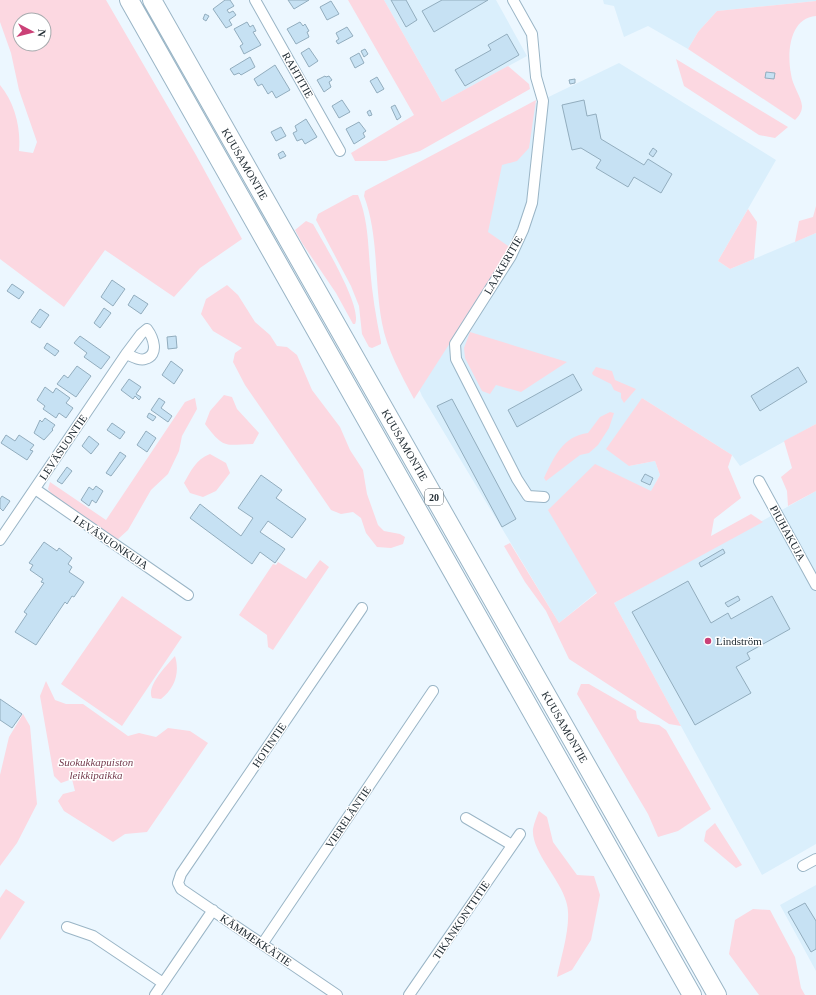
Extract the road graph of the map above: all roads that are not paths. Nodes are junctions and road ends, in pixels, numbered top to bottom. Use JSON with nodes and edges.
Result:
{"nodes":[{"id":1,"x":129,"y":0,"type":"edge"},
{"id":2,"x":152,"y":0,"type":"edge"},
{"id":3,"x":255,"y":0,"type":"edge"},
{"id":4,"x":513,"y":0,"type":"edge"},
{"id":5,"x":340,"y":151,"type":"dead end"},
{"id":6,"x":126,"y":354,"type":"dead end"},
{"id":7,"x":759,"y":480,"type":"dead end"},
{"id":8,"x":35,"y":489,"type":"junction"},
{"id":9,"x":544,"y":497,"type":"dead end"},
{"id":10,"x":4,"y":526,"type":"edge"},
{"id":11,"x":0,"y":540,"type":"edge"},
{"id":12,"x":816,"y":585,"type":"edge"},
{"id":13,"x":188,"y":595,"type":"dead end"},
{"id":14,"x":362,"y":608,"type":"dead end"},
{"id":15,"x":433,"y":692,"type":"dead end"},
{"id":16,"x":466,"y":818,"type":"dead end"},
{"id":17,"x":520,"y":834,"type":"dead end"},
{"id":18,"x":512,"y":845,"type":"junction"},
{"id":19,"x":816,"y":859,"type":"edge"},
{"id":20,"x":804,"y":866,"type":"dead end"},
{"id":21,"x":178,"y":883,"type":"joint"},
{"id":22,"x":213,"y":910,"type":"junction"},
{"id":23,"x":67,"y":927,"type":"dead end"},
{"id":24,"x":262,"y":943,"type":"junction"},
{"id":25,"x":163,"y":983,"type":"junction"},
{"id":26,"x":715,"y":991,"type":"edge"},
{"id":27,"x":155,"y":995,"type":"edge"},
{"id":28,"x":337,"y":995,"type":"edge"},
{"id":29,"x":409,"y":995,"type":"edge"},
{"id":30,"x":692,"y":995,"type":"edge"}],
"edges":[{"from":1,"to":30,"type":"highway","name":"KUUSAMONTIE","number":"20"},
{"from":2,"to":26,"type":"highway","name":"KUUSAMONTIE","number":"20"},
{"from":3,"to":5,"type":"street","name":"RAHTITIE"},
{"from":4,"to":9,"type":"street","name":"LAAKERITIE"},
{"from":6,"to":8,"type":"street","name":"LEVÄSUONTIE"},
{"from":7,"to":12,"type":"street","name":"PIUHAKUJA"},
{"from":8,"to":10,"type":"street","name":"LEVÄSUONTIE"},
{"from":8,"to":13,"type":"street","name":"LEVÄSUONKUJA"},
{"from":10,"to":11,"type":"street","name":"LEVÄSUONTIE"},
{"from":14,"to":21,"type":"street","name":"HOTINTIE"},
{"from":15,"to":24,"type":"street","name":"VIERELÄNTIE"},
{"from":16,"to":18,"type":"street"},
{"from":17,"to":18,"type":"street","name":"TIKANKONTTITIE"},
{"from":18,"to":29,"type":"street","name":"TIKANKONTTITIE"},
{"from":19,"to":20,"type":"street"},
{"from":21,"to":22,"type":"street","name":"KÄMMEKKÄTIE"},
{"from":22,"to":24,"type":"street","name":"KÄMMEKKÄTIE"},
{"from":22,"to":25,"type":"street"},
{"from":23,"to":25,"type":"street"},
{"from":24,"to":28,"type":"street","name":"KÄMMEKKÄTIE"},
{"from":25,"to":27,"type":"street"}]}
